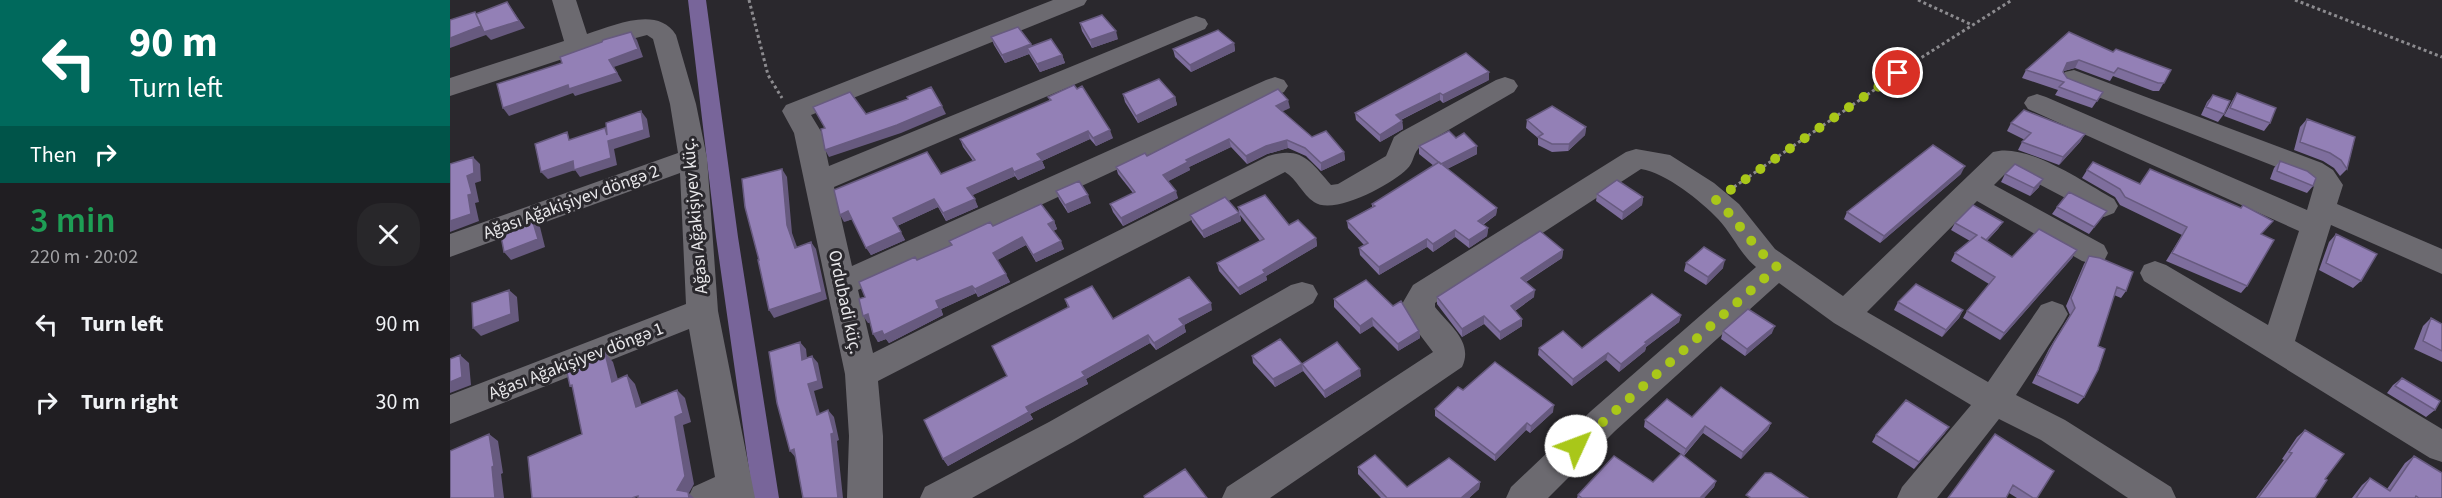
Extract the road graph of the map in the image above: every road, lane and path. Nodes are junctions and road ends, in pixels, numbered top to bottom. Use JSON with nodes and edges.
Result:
{"nodes":[{"id":1,"x":564,"y":0,"type":"edge"},
{"id":2,"x":749,"y":0,"type":"edge"},
{"id":3,"x":1075,"y":0,"type":"edge"},
{"id":4,"x":1918,"y":0,"type":"edge"},
{"id":5,"x":2012,"y":0,"type":"edge"},
{"id":6,"x":2295,"y":0,"type":"edge"},
{"id":7,"x":1196,"y":24,"type":"dead end"},
{"id":8,"x":1972,"y":25,"type":"junction"},
{"id":9,"x":578,"y":45,"type":"junction"},
{"id":10,"x":2442,"y":57,"type":"edge"},
{"id":11,"x":2074,"y":78,"type":"edge"},
{"id":12,"x":1275,"y":86,"type":"dead end"},
{"id":13,"x":1505,"y":86,"type":"dead end"},
{"id":14,"x":450,"y":87,"type":"edge"},
{"id":15,"x":2037,"y":103,"type":"dead end"},
{"id":16,"x":795,"y":111,"type":"junction"},
{"id":17,"x":2165,"y":113,"type":"junction"},
{"id":18,"x":2148,"y":152,"type":"junction"},
{"id":19,"x":693,"y":158,"type":"junction"},
{"id":20,"x":819,"y":182,"type":"junction"},
{"id":21,"x":1975,"y":188,"type":"junction"},
{"id":22,"x":1716,"y":200,"type":"junction"},
{"id":23,"x":2104,"y":206,"type":"dead end"},
{"id":24,"x":2319,"y":218,"type":"junction"},
{"id":25,"x":450,"y":246,"type":"edge"},
{"id":26,"x":2093,"y":253,"type":"dead end"},
{"id":27,"x":2442,"y":262,"type":"edge"},
{"id":28,"x":1777,"y":267,"type":"junction"},
{"id":29,"x":2155,"y":273,"type":"dead end"},
{"id":30,"x":842,"y":284,"type":"junction"},
{"id":31,"x":1302,"y":294,"type":"dead end"},
{"id":32,"x":702,"y":311,"type":"junction"},
{"id":33,"x":1845,"y":314,"type":"junction"},
{"id":34,"x":2052,"y":314,"type":"dead end"},
{"id":35,"x":2277,"y":347,"type":"junction"},
{"id":36,"x":861,"y":375,"type":"junction"},
{"id":37,"x":1994,"y":401,"type":"junction"},
{"id":38,"x":450,"y":410,"type":"edge"},
{"id":39,"x":2442,"y":447,"type":"edge"},
{"id":40,"x":726,"y":494,"type":"edge"},
{"id":41,"x":865,"y":498,"type":"edge"},
{"id":42,"x":938,"y":498,"type":"edge"},
{"id":43,"x":1240,"y":498,"type":"edge"},
{"id":44,"x":1524,"y":498,"type":"edge"},
{"id":45,"x":1916,"y":498,"type":"edge"},
{"id":46,"x":2158,"y":498,"type":"edge"}],
"edges":[{"from":1,"to":9,"type":"street"},
{"from":2,"to":16,"type":"path"},
{"from":3,"to":16,"type":"street"},
{"from":4,"to":8,"type":"path"},
{"from":5,"to":8,"type":"path"},
{"from":6,"to":10,"type":"path"},
{"from":7,"to":20,"type":"street"},
{"from":8,"to":22,"type":"path"},
{"from":9,"to":14,"type":"street"},
{"from":9,"to":19,"type":"street","name":"Ağası Ağakişiyev küç."},
{"from":11,"to":17,"type":"street"},
{"from":12,"to":30,"type":"street"},
{"from":13,"to":36,"type":"street"},
{"from":15,"to":18,"type":"street"},
{"from":16,"to":20,"type":"street","name":"Ordubadi küç."},
{"from":17,"to":18,"type":"street"},
{"from":17,"to":24,"type":"street"},
{"from":18,"to":24,"type":"street"},
{"from":19,"to":25,"type":"street","name":"Ağası Ağakişiyev döngə 2"},
{"from":19,"to":32,"type":"street","name":"Ağası Ağakişiyev küç."},
{"from":20,"to":30,"type":"street","name":"Ordubadi küç."},
{"from":21,"to":23,"type":"street"},
{"from":21,"to":26,"type":"street"},
{"from":21,"to":33,"type":"street"},
{"from":22,"to":28,"type":"street"},
{"from":22,"to":43,"type":"street"},
{"from":24,"to":27,"type":"street"},
{"from":24,"to":35,"type":"street"},
{"from":28,"to":33,"type":"street"},
{"from":28,"to":44,"type":"street"},
{"from":29,"to":35,"type":"street"},
{"from":30,"to":36,"type":"street","name":"Ordubadi küç."},
{"from":31,"to":42,"type":"street"},
{"from":32,"to":38,"type":"street","name":"Ağası Ağakişiyev döngə 1"},
{"from":32,"to":40,"type":"street","name":"Ağası Ağakişiyev küç."},
{"from":33,"to":37,"type":"street"},
{"from":34,"to":37,"type":"street"},
{"from":35,"to":39,"type":"street"},
{"from":36,"to":41,"type":"street","name":"Ordubadi küç."},
{"from":37,"to":45,"type":"street"},
{"from":37,"to":46,"type":"street"}]}
